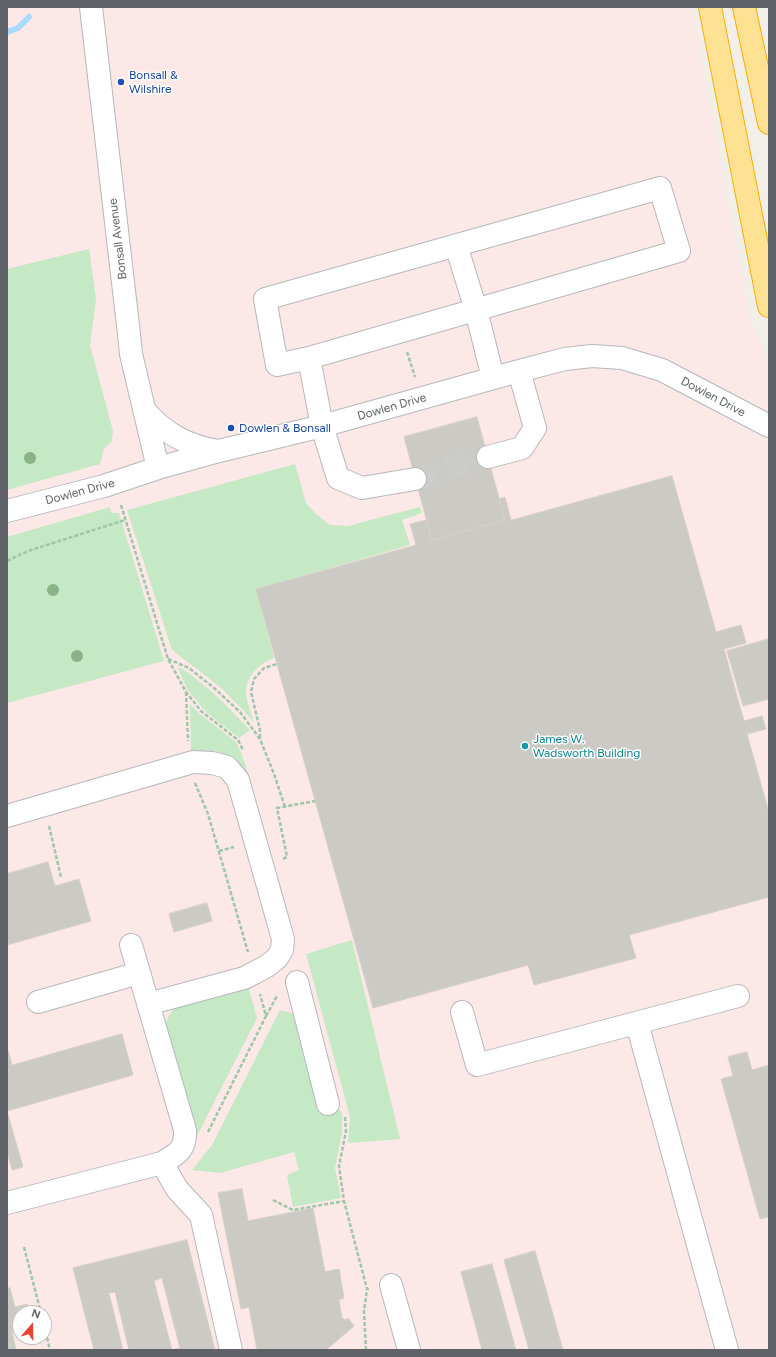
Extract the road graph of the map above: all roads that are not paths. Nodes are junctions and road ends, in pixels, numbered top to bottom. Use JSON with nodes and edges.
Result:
{"nodes":[{"id":1,"x":91,"y":7,"type":"edge"},
{"id":2,"x":710,"y":7,"type":"edge"},
{"id":3,"x":744,"y":7,"type":"edge"},
{"id":4,"x":769,"y":123,"type":"edge"},
{"id":5,"x":456,"y":245,"type":"junction"},
{"id":6,"x":769,"y":306,"type":"edge"},
{"id":7,"x":476,"y":310,"type":"junction"},
{"id":8,"x":309,"y":358,"type":"junction"},
{"id":9,"x":519,"y":371,"type":"junction"},
{"id":10,"x":493,"y":378,"type":"junction"},
{"id":11,"x":144,"y":410,"type":"junction"},
{"id":12,"x":322,"y":426,"type":"junction"},
{"id":13,"x":769,"y":426,"type":"edge"},
{"id":14,"x":219,"y":451,"type":"junction"},
{"id":15,"x":488,"y":457,"type":"tunnel mouth"},
{"id":16,"x":158,"y":468,"type":"junction"},
{"id":17,"x":415,"y":479,"type":"tunnel mouth"},
{"id":18,"x":7,"y":511,"type":"edge"},
{"id":19,"x":7,"y":816,"type":"edge"},
{"id":20,"x":131,"y":944,"type":"dead end"},
{"id":21,"x":139,"y":973,"type":"junction"},
{"id":22,"x":297,"y":982,"type":"dead end"},
{"id":23,"x":738,"y":996,"type":"dead end"},
{"id":24,"x":38,"y":1002,"type":"dead end"},
{"id":25,"x":148,"y":1004,"type":"junction"},
{"id":26,"x":462,"y":1012,"type":"dead end"},
{"id":27,"x":637,"y":1022,"type":"junction"},
{"id":28,"x":328,"y":1104,"type":"dead end"},
{"id":29,"x":162,"y":1163,"type":"junction"},
{"id":30,"x":7,"y":1203,"type":"edge"},
{"id":31,"x":391,"y":1285,"type":"dead end"},
{"id":32,"x":230,"y":1350,"type":"edge"},
{"id":33,"x":409,"y":1350,"type":"edge"},
{"id":34,"x":727,"y":1350,"type":"edge"}],
"edges":[{"from":1,"to":11,"type":"street","name":"Bonsall Avenue"},
{"from":2,"to":6,"type":"highway"},
{"from":3,"to":4,"type":"highway"},
{"from":5,"to":7,"type":"street"},
{"from":5,"to":7,"type":"street"},
{"from":5,"to":8,"type":"street"},
{"from":7,"to":8,"type":"street"},
{"from":7,"to":10,"type":"street"},
{"from":8,"to":12,"type":"street"},
{"from":9,"to":10,"type":"street","name":"Dowlen Drive"},
{"from":9,"to":13,"type":"street","name":"Dowlen Drive"},
{"from":9,"to":15,"type":"street"},
{"from":10,"to":12,"type":"street","name":"Dowlen Drive"},
{"from":11,"to":14,"type":"street"},
{"from":11,"to":16,"type":"street","name":"Bonsall Avenue"},
{"from":12,"to":14,"type":"street","name":"Dowlen Drive"},
{"from":12,"to":17,"type":"street"},
{"from":14,"to":16,"type":"street","name":"Dowlen Drive"},
{"from":16,"to":18,"type":"street","name":"Dowlen Drive"},
{"from":19,"to":25,"type":"street"},
{"from":20,"to":21,"type":"street"},
{"from":21,"to":24,"type":"street"},
{"from":21,"to":25,"type":"street"},
{"from":22,"to":28,"type":"street"},
{"from":23,"to":27,"type":"street"},
{"from":25,"to":29,"type":"street"},
{"from":26,"to":27,"type":"street"},
{"from":27,"to":34,"type":"street"},
{"from":29,"to":30,"type":"street"},
{"from":29,"to":32,"type":"street"},
{"from":31,"to":33,"type":"street"}]}
